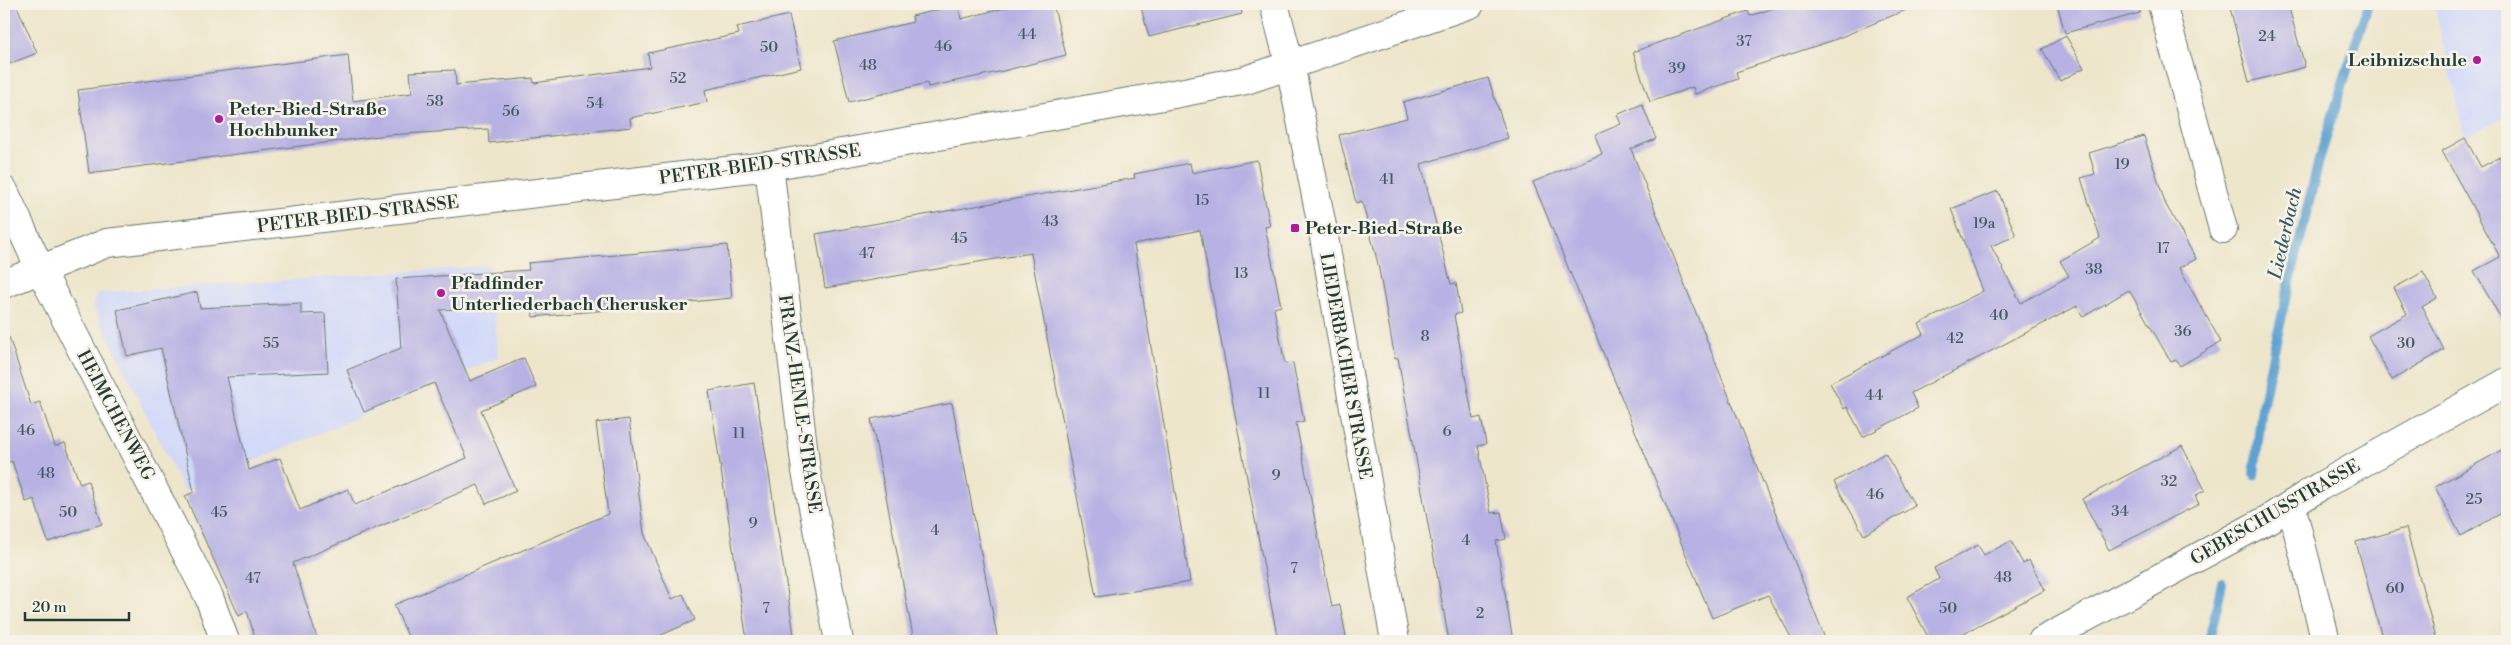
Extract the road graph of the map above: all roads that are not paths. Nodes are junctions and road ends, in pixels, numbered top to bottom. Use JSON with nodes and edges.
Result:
{"nodes":[{"id":1,"x":1274,"y":4,"type":"edge"},
{"id":2,"x":1470,"y":4,"type":"edge"},
{"id":3,"x":2162,"y":4,"type":"edge"},
{"id":4,"x":1290,"y":65,"type":"junction"},
{"id":5,"x":768,"y":166,"type":"junction"},
{"id":6,"x":4,"y":191,"type":"edge"},
{"id":7,"x":2223,"y":229,"type":"dead end"},
{"id":8,"x":41,"y":271,"type":"junction"},
{"id":9,"x":4,"y":284,"type":"edge"},
{"id":10,"x":2507,"y":382,"type":"edge"},
{"id":11,"x":2291,"y":505,"type":"junction"},
{"id":12,"x":225,"y":641,"type":"edge"},
{"id":13,"x":839,"y":641,"type":"edge"},
{"id":14,"x":1395,"y":641,"type":"edge"},
{"id":15,"x":2042,"y":641,"type":"edge"},
{"id":16,"x":2326,"y":641,"type":"edge"}],
"edges":[{"from":1,"to":4,"type":"street","name":"LIEDERBACHER STRASSE"},
{"from":2,"to":4,"type":"street","name":"PETER-BIED-STRASSE"},
{"from":3,"to":7,"type":"street"},
{"from":4,"to":5,"type":"street","name":"PETER-BIED-STRASSE"},
{"from":4,"to":14,"type":"street","name":"LIEDERBACHER STRASSE"},
{"from":5,"to":8,"type":"street","name":"PETER-BIED-STRASSE"},
{"from":5,"to":13,"type":"street","name":"FRANZ-HENLE-STRASSE"},
{"from":6,"to":8,"type":"street","name":"HEIMCHENWEG"},
{"from":8,"to":9,"type":"street","name":"PETER-BIED-STRASSE"},
{"from":8,"to":12,"type":"street","name":"HEIMCHENWEG"},
{"from":10,"to":11,"type":"street","name":"GEBESCHUSSTRASSE"},
{"from":11,"to":15,"type":"street","name":"GEBESCHUSSTRASSE"},
{"from":11,"to":16,"type":"street"}]}
